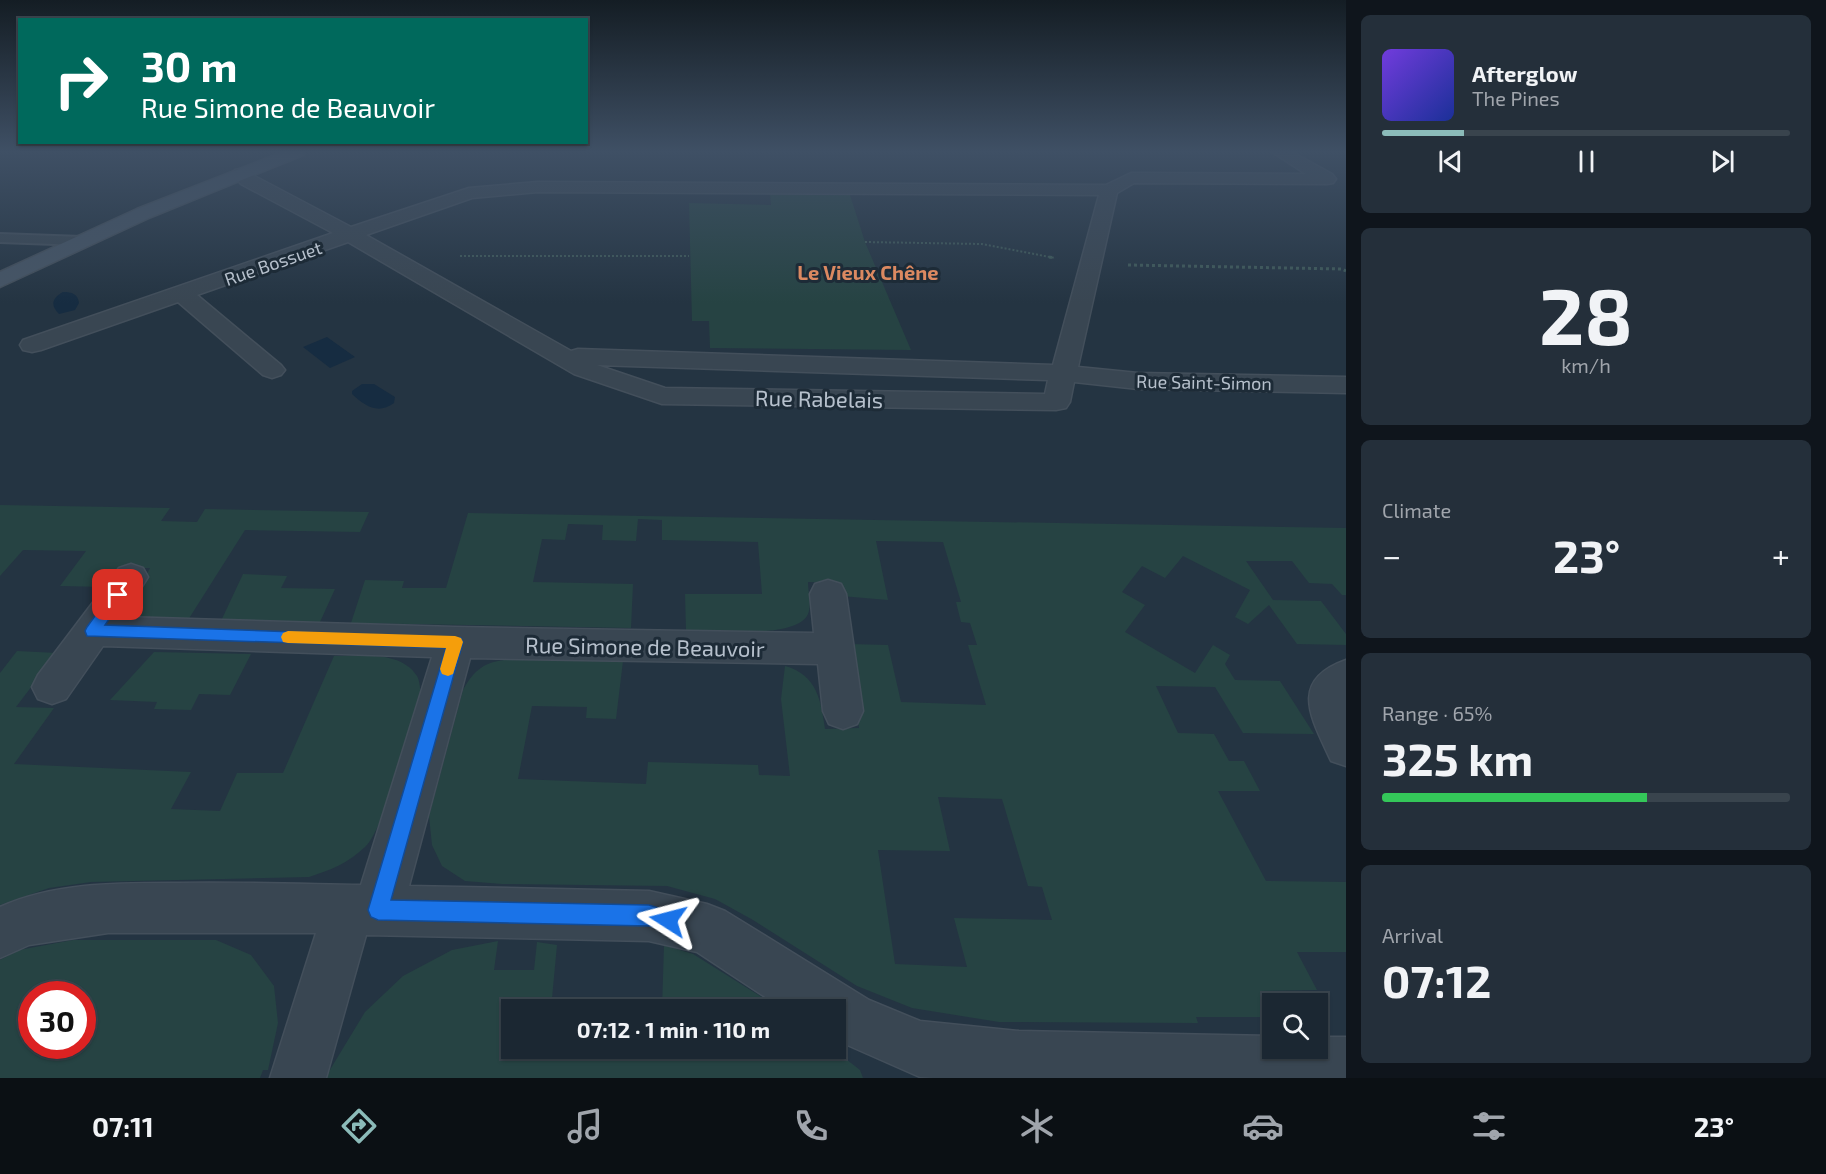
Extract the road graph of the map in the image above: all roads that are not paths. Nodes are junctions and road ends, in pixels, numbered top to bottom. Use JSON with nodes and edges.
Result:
{"nodes":[{"id":1,"x":174,"y":202,"type":"edge"},
{"id":2,"x":289,"y":202,"type":"edge"},
{"id":3,"x":444,"y":202,"type":"edge"},
{"id":4,"x":1106,"y":202,"type":"edge"},
{"id":5,"x":353,"y":236,"type":"junction"},
{"id":6,"x":0,"y":238,"type":"edge"},
{"id":7,"x":82,"y":241,"type":"junction"},
{"id":8,"x":0,"y":280,"type":"edge"},
{"id":9,"x":182,"y":294,"type":"junction"},
{"id":10,"x":32,"y":345,"type":"dead end"},
{"id":11,"x":561,"y":357,"type":"junction"},
{"id":12,"x":272,"y":370,"type":"dead end"},
{"id":13,"x":1063,"y":373,"type":"junction"},
{"id":14,"x":1346,"y":385,"type":"edge"},
{"id":15,"x":131,"y":577,"type":"dead end"},
{"id":16,"x":828,"y":594,"type":"dead end"},
{"id":17,"x":93,"y":631,"type":"junction"},
{"id":18,"x":455,"y":642,"type":"junction"},
{"id":19,"x":835,"y":649,"type":"junction"},
{"id":20,"x":1346,"y":677,"type":"edge"},
{"id":21,"x":52,"y":687,"type":"dead end"},
{"id":22,"x":843,"y":711,"type":"dead end"},
{"id":23,"x":1346,"y":747,"type":"edge"},
{"id":24,"x":363,"y":910,"type":"junction"},
{"id":25,"x":0,"y":933,"type":"edge"},
{"id":26,"x":818,"y":999,"type":"edge"},
{"id":27,"x":846,"y":1017,"type":"edge"},
{"id":28,"x":1346,"y":1065,"type":"edge"},
{"id":29,"x":298,"y":1078,"type":"edge"}],
"edges":[{"from":1,"to":7,"type":"main road"},
{"from":2,"to":5,"type":"street","name":"Rue Rabelais"},
{"from":3,"to":5,"type":"street","name":"Rue Bossuet"},
{"from":4,"to":13,"type":"street","name":"Rue Rabelais"},
{"from":5,"to":9,"type":"street","name":"Rue Bossuet"},
{"from":5,"to":11,"type":"street","name":"Rue Rabelais"},
{"from":6,"to":7,"type":"lane"},
{"from":7,"to":8,"type":"main road"},
{"from":9,"to":10,"type":"street","name":"Rue Bossuet"},
{"from":9,"to":12,"type":"street","name":"Rue Bossuet"},
{"from":11,"to":13,"type":"street","name":"Rue Rabelais"},
{"from":11,"to":13,"type":"street","name":"Rue Rabelais"},
{"from":13,"to":14,"type":"street","name":"Rue Saint-Simon"},
{"from":15,"to":17,"type":"street"},
{"from":16,"to":19,"type":"street"},
{"from":17,"to":18,"type":"street","name":"Rue Simone de Beauvoir"},
{"from":17,"to":21,"type":"street"},
{"from":18,"to":19,"type":"street","name":"Rue Simone de Beauvoir"},
{"from":18,"to":24,"type":"street"},
{"from":19,"to":22,"type":"street"},
{"from":20,"to":23,"type":"street"},
{"from":24,"to":25,"type":"street"},
{"from":24,"to":26,"type":"street"},
{"from":24,"to":29,"type":"street"},
{"from":27,"to":28,"type":"street"}]}
